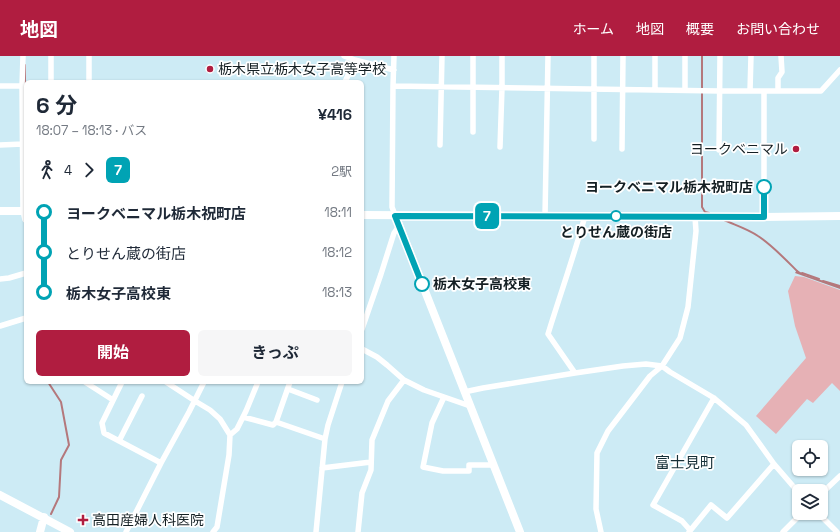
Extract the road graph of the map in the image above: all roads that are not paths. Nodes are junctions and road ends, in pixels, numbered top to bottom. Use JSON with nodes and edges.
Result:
{"nodes":[{"id":1,"x":23,"y":56,"type":"edge"},
{"id":2,"x":51,"y":56,"type":"edge"},
{"id":3,"x":89,"y":56,"type":"edge"},
{"id":4,"x":344,"y":56,"type":"edge"},
{"id":5,"x":394,"y":56,"type":"edge"},
{"id":6,"x":442,"y":56,"type":"edge"},
{"id":7,"x":473,"y":56,"type":"edge"},
{"id":8,"x":502,"y":56,"type":"edge"},
{"id":9,"x":548,"y":56,"type":"edge"},
{"id":10,"x":594,"y":56,"type":"edge"},
{"id":11,"x":623,"y":56,"type":"edge"},
{"id":12,"x":655,"y":56,"type":"edge"},
{"id":13,"x":685,"y":56,"type":"edge"},
{"id":14,"x":720,"y":56,"type":"edge"},
{"id":15,"x":751,"y":56,"type":"edge"},
{"id":16,"x":781,"y":56,"type":"edge"},
{"id":17,"x":355,"y":60,"type":"junction"},
{"id":18,"x":394,"y":70,"type":"junction"},
{"id":19,"x":840,"y":70,"type":"edge"},
{"id":20,"x":51,"y":80,"type":"edge"},
{"id":21,"x":89,"y":80,"type":"edge"},
{"id":22,"x":346,"y":80,"type":"edge"},
{"id":23,"x":0,"y":86,"type":"edge"},
{"id":24,"x":24,"y":86,"type":"edge"},
{"id":25,"x":393,"y":86,"type":"junction"},
{"id":26,"x":442,"y":87,"type":"junction"},
{"id":27,"x":473,"y":88,"type":"junction"},
{"id":28,"x":502,"y":88,"type":"junction"},
{"id":29,"x":548,"y":89,"type":"junction"},
{"id":30,"x":594,"y":89,"type":"junction"},
{"id":31,"x":622,"y":90,"type":"junction"},
{"id":32,"x":655,"y":90,"type":"junction"},
{"id":33,"x":685,"y":90,"type":"junction"},
{"id":34,"x":720,"y":91,"type":"junction"},
{"id":35,"x":750,"y":91,"type":"junction"},
{"id":36,"x":764,"y":91,"type":"junction"},
{"id":37,"x":778,"y":91,"type":"junction"},
{"id":38,"x":473,"y":132,"type":"dead end"},
{"id":39,"x":594,"y":139,"type":"dead end"},
{"id":40,"x":23,"y":144,"type":"junction"},
{"id":41,"x":0,"y":145,"type":"edge"},
{"id":42,"x":440,"y":145,"type":"dead end"},
{"id":43,"x":500,"y":147,"type":"dead end"},
{"id":44,"x":622,"y":149,"type":"dead end"},
{"id":45,"x":719,"y":150,"type":"dead end"},
{"id":46,"x":24,"y":178,"type":"edge"},
{"id":47,"x":0,"y":211,"type":"edge"},
{"id":48,"x":24,"y":211,"type":"edge"},
{"id":49,"x":364,"y":215,"type":"edge"},
{"id":50,"x":395,"y":216,"type":"junction"},
{"id":51,"x":545,"y":216,"type":"junction"},
{"id":52,"x":585,"y":216,"type":"junction"},
{"id":53,"x":840,"y":216,"type":"edge"},
{"id":54,"x":695,"y":217,"type":"junction"},
{"id":55,"x":764,"y":217,"type":"junction"},
{"id":56,"x":399,"y":226,"type":"junction"},
{"id":57,"x":24,"y":274,"type":"edge"},
{"id":58,"x":0,"y":279,"type":"edge"},
{"id":59,"x":24,"y":319,"type":"edge"},
{"id":60,"x":364,"y":323,"type":"edge"},
{"id":61,"x":0,"y":326,"type":"edge"},
{"id":62,"x":364,"y":350,"type":"edge"},
{"id":63,"x":662,"y":366,"type":"junction"},
{"id":64,"x":575,"y":373,"type":"junction"},
{"id":65,"x":404,"y":380,"type":"junction"},
{"id":66,"x":88,"y":384,"type":"edge"},
{"id":67,"x":121,"y":384,"type":"edge"},
{"id":68,"x":169,"y":384,"type":"edge"},
{"id":69,"x":203,"y":384,"type":"edge"},
{"id":70,"x":257,"y":384,"type":"edge"},
{"id":71,"x":289,"y":384,"type":"edge"},
{"id":72,"x":341,"y":384,"type":"edge"},
{"id":73,"x":288,"y":389,"type":"junction"},
{"id":74,"x":464,"y":392,"type":"junction"},
{"id":75,"x":142,"y":396,"type":"dead end"},
{"id":76,"x":444,"y":397,"type":"junction"},
{"id":77,"x":714,"y":398,"type":"junction"},
{"id":78,"x":114,"y":400,"type":"junction"},
{"id":79,"x":316,"y":400,"type":"dead end"},
{"id":80,"x":195,"y":401,"type":"junction"},
{"id":81,"x":470,"y":406,"type":"junction"},
{"id":82,"x":243,"y":417,"type":"junction"},
{"id":83,"x":276,"y":422,"type":"junction"},
{"id":84,"x":230,"y":435,"type":"junction"},
{"id":85,"x":325,"y":439,"type":"junction"},
{"id":86,"x":119,"y":441,"type":"junction"},
{"id":87,"x":371,"y":462,"type":"junction"},
{"id":88,"x":161,"y":463,"type":"junction"},
{"id":89,"x":774,"y":464,"type":"junction"},
{"id":90,"x":493,"y":465,"type":"junction"},
{"id":91,"x":322,"y":468,"type":"junction"},
{"id":92,"x":840,"y":476,"type":"edge"},
{"id":93,"x":792,"y":485,"type":"edge"},
{"id":94,"x":828,"y":487,"type":"edge"},
{"id":95,"x":0,"y":494,"type":"edge"},
{"id":96,"x":44,"y":517,"type":"junction"},
{"id":97,"x":795,"y":520,"type":"edge"},
{"id":98,"x":825,"y":520,"type":"edge"},
{"id":99,"x":689,"y":531,"type":"edge"},
{"id":100,"x":40,"y":532,"type":"edge"},
{"id":101,"x":70,"y":532,"type":"edge"},
{"id":102,"x":126,"y":532,"type":"edge"},
{"id":103,"x":213,"y":532,"type":"edge"},
{"id":104,"x":316,"y":532,"type":"edge"},
{"id":105,"x":358,"y":532,"type":"edge"},
{"id":106,"x":520,"y":532,"type":"edge"},
{"id":107,"x":601,"y":532,"type":"edge"},
{"id":108,"x":783,"y":532,"type":"edge"},
{"id":109,"x":837,"y":532,"type":"edge"}],
"edges":[{"from":1,"to":24,"type":"street"},
{"from":2,"to":20,"type":"street"},
{"from":3,"to":21,"type":"street"},
{"from":4,"to":17,"type":"street"},
{"from":5,"to":18,"type":"street"},
{"from":6,"to":26,"type":"street"},
{"from":7,"to":27,"type":"street"},
{"from":8,"to":28,"type":"street"},
{"from":9,"to":29,"type":"street"},
{"from":10,"to":30,"type":"street"},
{"from":11,"to":31,"type":"street"},
{"from":12,"to":32,"type":"street"},
{"from":13,"to":33,"type":"street"},
{"from":14,"to":34,"type":"street"},
{"from":15,"to":35,"type":"street"},
{"from":16,"to":37,"type":"street"},
{"from":17,"to":18,"type":"street"},
{"from":17,"to":22,"type":"street"},
{"from":18,"to":25,"type":"street"},
{"from":19,"to":37,"type":"street"},
{"from":23,"to":24,"type":"street"},
{"from":24,"to":40,"type":"street"},
{"from":25,"to":26,"type":"street"},
{"from":25,"to":50,"type":"street"},
{"from":26,"to":27,"type":"street"},
{"from":26,"to":42,"type":"street"},
{"from":27,"to":28,"type":"street"},
{"from":27,"to":38,"type":"street"},
{"from":28,"to":29,"type":"street"},
{"from":28,"to":43,"type":"street"},
{"from":29,"to":30,"type":"street"},
{"from":29,"to":51,"type":"street"},
{"from":30,"to":31,"type":"street"},
{"from":30,"to":39,"type":"street"},
{"from":31,"to":32,"type":"street"},
{"from":31,"to":44,"type":"street"},
{"from":32,"to":33,"type":"street"},
{"from":33,"to":34,"type":"street"},
{"from":34,"to":35,"type":"street"},
{"from":34,"to":45,"type":"street"},
{"from":35,"to":36,"type":"street"},
{"from":36,"to":37,"type":"street"},
{"from":36,"to":55,"type":"street"},
{"from":40,"to":41,"type":"street"},
{"from":40,"to":46,"type":"street"},
{"from":47,"to":48,"type":"main road"},
{"from":49,"to":50,"type":"main road"},
{"from":50,"to":51,"type":"main road"},
{"from":50,"to":56,"type":"main road"},
{"from":51,"to":52,"type":"main road"},
{"from":52,"to":54,"type":"main road"},
{"from":52,"to":64,"type":"street"},
{"from":53,"to":55,"type":"main road"},
{"from":54,"to":55,"type":"main road"},
{"from":54,"to":63,"type":"street"},
{"from":56,"to":60,"type":"street"},
{"from":56,"to":74,"type":"main road"},
{"from":57,"to":58,"type":"street"},
{"from":59,"to":61,"type":"street"},
{"from":62,"to":65,"type":"street"},
{"from":63,"to":64,"type":"street"},
{"from":63,"to":77,"type":"street"},
{"from":63,"to":107,"type":"street"},
{"from":64,"to":74,"type":"street"},
{"from":65,"to":76,"type":"street"},
{"from":65,"to":87,"type":"street"},
{"from":66,"to":78,"type":"street"},
{"from":67,"to":78,"type":"street"},
{"from":68,"to":80,"type":"street"},
{"from":69,"to":80,"type":"street"},
{"from":70,"to":82,"type":"street"},
{"from":71,"to":73,"type":"street"},
{"from":72,"to":85,"type":"street"},
{"from":73,"to":79,"type":"street"},
{"from":73,"to":83,"type":"street"},
{"from":74,"to":81,"type":"main road"},
{"from":75,"to":86,"type":"street"},
{"from":76,"to":81,"type":"street"},
{"from":76,"to":90,"type":"street"},
{"from":77,"to":89,"type":"street"},
{"from":77,"to":99,"type":"street"},
{"from":78,"to":86,"type":"street"},
{"from":80,"to":84,"type":"street"},
{"from":80,"to":88,"type":"street"},
{"from":81,"to":90,"type":"main road"},
{"from":82,"to":83,"type":"street"},
{"from":82,"to":84,"type":"street"},
{"from":83,"to":85,"type":"street"},
{"from":84,"to":103,"type":"street"},
{"from":85,"to":91,"type":"street"},
{"from":86,"to":88,"type":"street"},
{"from":87,"to":91,"type":"street"},
{"from":87,"to":105,"type":"street"},
{"from":88,"to":102,"type":"street"},
{"from":89,"to":93,"type":"street"},
{"from":89,"to":99,"type":"street"},
{"from":90,"to":106,"type":"main road"},
{"from":91,"to":104,"type":"street"},
{"from":92,"to":94,"type":"street"},
{"from":95,"to":96,"type":"main road"},
{"from":96,"to":100,"type":"main road"},
{"from":96,"to":101,"type":"main road"},
{"from":97,"to":108,"type":"street"},
{"from":98,"to":109,"type":"street"}]}
